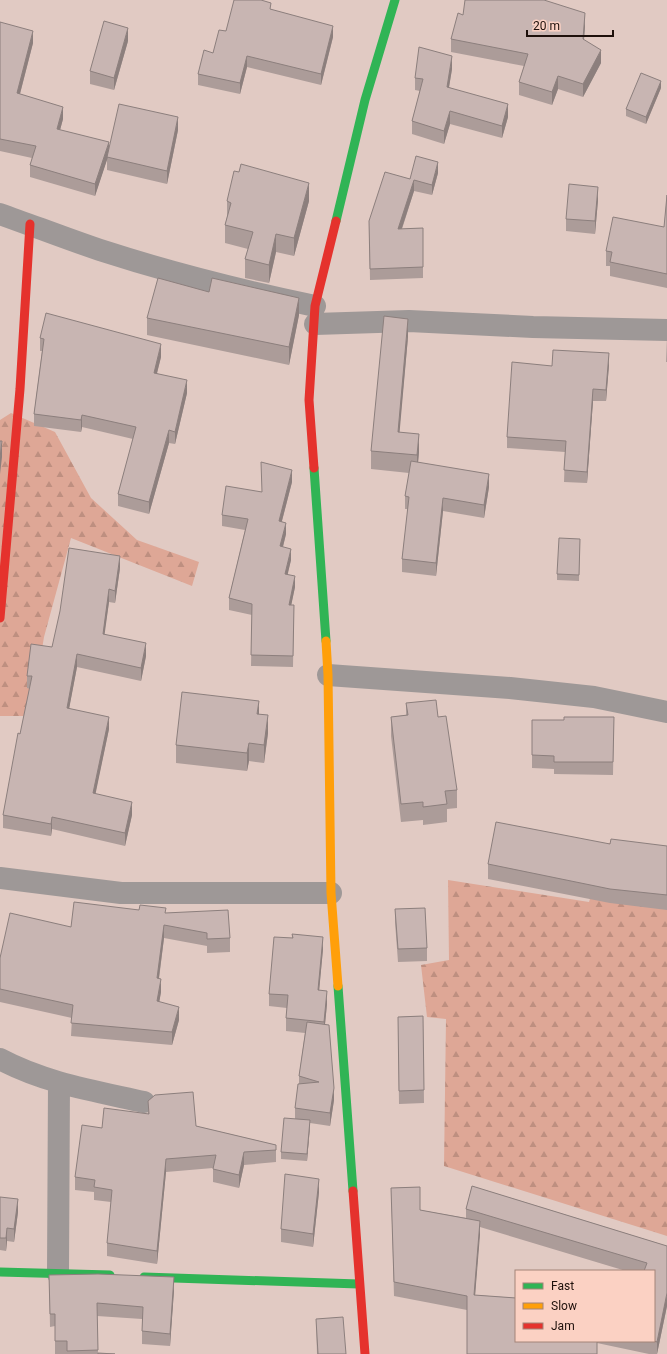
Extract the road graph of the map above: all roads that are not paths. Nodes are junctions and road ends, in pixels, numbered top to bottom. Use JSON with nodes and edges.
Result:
{"nodes":[{"id":1,"x":395,"y":0,"type":"edge"},
{"id":2,"x":0,"y":214,"type":"edge"},
{"id":3,"x":30,"y":224,"type":"junction"},
{"id":4,"x":315,"y":315,"type":"junction"},
{"id":5,"x":667,"y":330,"type":"edge"},
{"id":6,"x":5,"y":503,"type":"edge"},
{"id":7,"x":0,"y":618,"type":"edge"},
{"id":8,"x":328,"y":676,"type":"junction"},
{"id":9,"x":667,"y":712,"type":"edge"},
{"id":10,"x":0,"y":878,"type":"edge"},
{"id":11,"x":331,"y":894,"type":"junction"},
{"id":12,"x":0,"y":1059,"type":"edge"},
{"id":13,"x":59,"y":1083,"type":"junction"},
{"id":14,"x":144,"y":1102,"type":"dead end"},
{"id":15,"x":0,"y":1272,"type":"edge"},
{"id":16,"x":58,"y":1274,"type":"junction"},
{"id":17,"x":120,"y":1276,"type":"edge"},
{"id":18,"x":136,"y":1276,"type":"edge"},
{"id":19,"x":359,"y":1284,"type":"junction"},
{"id":20,"x":365,"y":1354,"type":"edge"}],
"edges":[{"from":1,"to":4,"type":"street"},
{"from":2,"to":3,"type":"street"},
{"from":3,"to":4,"type":"street"},
{"from":3,"to":6,"type":"street"},
{"from":4,"to":5,"type":"street"},
{"from":4,"to":8,"type":"street"},
{"from":6,"to":7,"type":"street"},
{"from":8,"to":9,"type":"street"},
{"from":8,"to":11,"type":"street"},
{"from":10,"to":11,"type":"street"},
{"from":11,"to":19,"type":"street"},
{"from":12,"to":13,"type":"street"},
{"from":13,"to":14,"type":"street"},
{"from":13,"to":16,"type":"street"},
{"from":15,"to":16,"type":"street"},
{"from":16,"to":17,"type":"street"},
{"from":18,"to":19,"type":"street"},
{"from":19,"to":20,"type":"street"}]}
